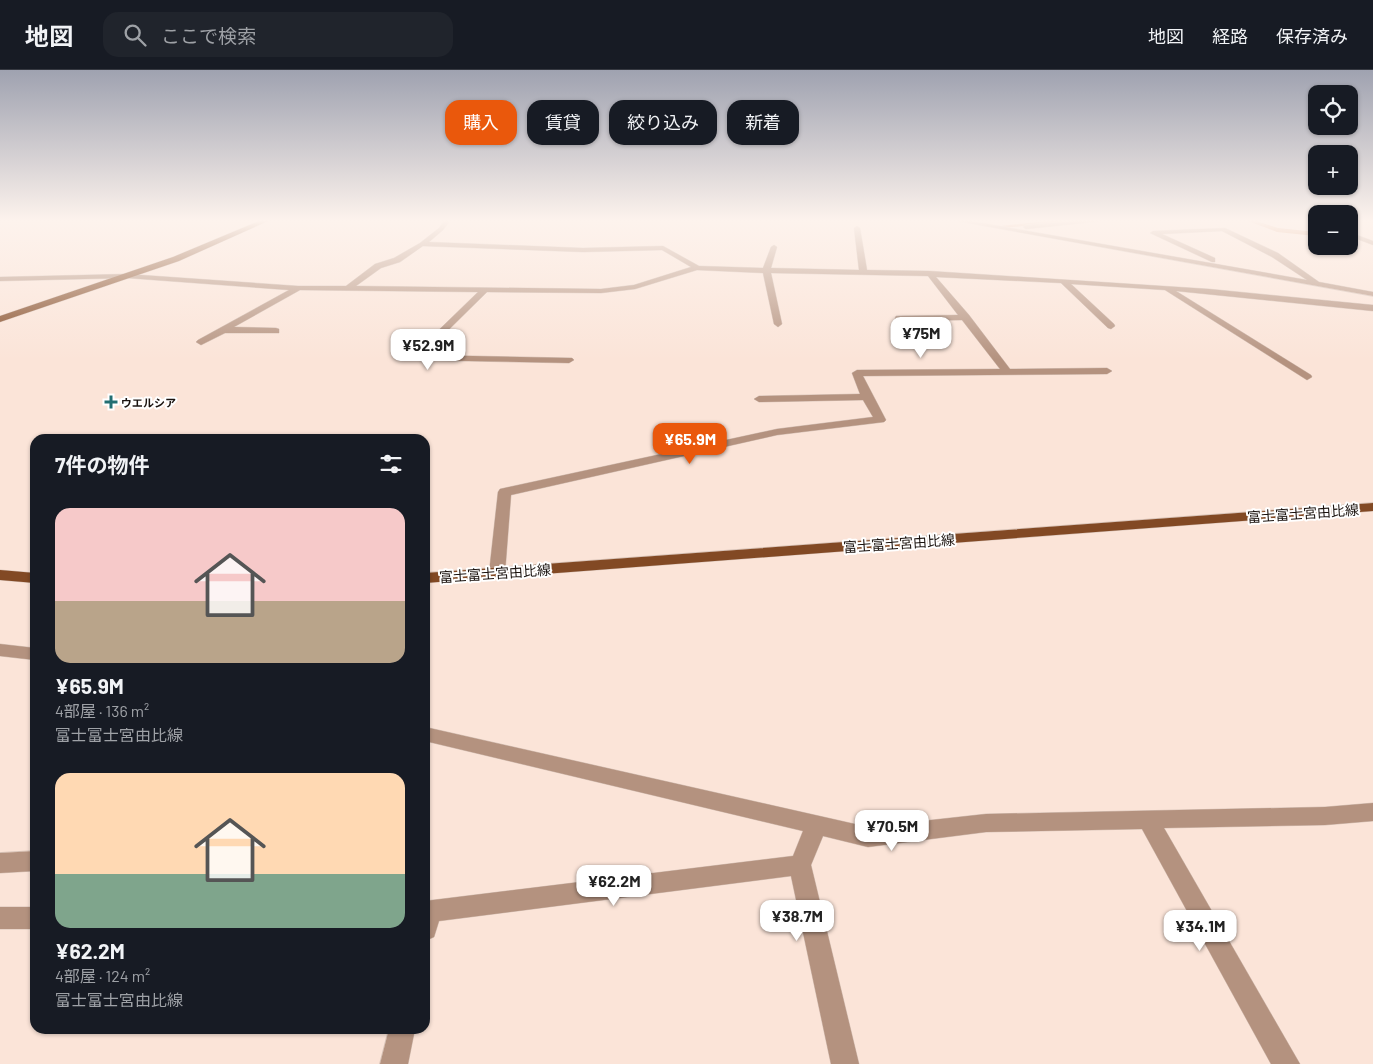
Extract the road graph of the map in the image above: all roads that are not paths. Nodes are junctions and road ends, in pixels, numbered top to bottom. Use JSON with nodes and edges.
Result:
{"nodes":[{"id":1,"x":152,"y":267,"type":"edge"},
{"id":2,"x":376,"y":267,"type":"edge"},
{"id":3,"x":862,"y":267,"type":"edge"},
{"id":4,"x":1220,"y":267,"type":"edge"},
{"id":5,"x":1226,"y":267,"type":"edge"},
{"id":6,"x":1294,"y":267,"type":"edge"},
{"id":7,"x":697,"y":268,"type":"joint"},
{"id":8,"x":1229,"y":269,"type":"junction"},
{"id":9,"x":766,"y":270,"type":"junction"},
{"id":10,"x":863,"y":272,"type":"junction"},
{"id":11,"x":929,"y":273,"type":"junction"},
{"id":12,"x":127,"y":276,"type":"junction"},
{"id":13,"x":0,"y":279,"type":"edge"},
{"id":14,"x":1064,"y":280,"type":"junction"},
{"id":15,"x":1320,"y":285,"type":"junction"},
{"id":16,"x":298,"y":288,"type":"junction"},
{"id":17,"x":348,"y":288,"type":"junction"},
{"id":18,"x":1168,"y":289,"type":"junction"},
{"id":19,"x":485,"y":290,"type":"junction"},
{"id":20,"x":1373,"y":294,"type":"edge"},
{"id":21,"x":1373,"y":308,"type":"edge"},
{"id":22,"x":966,"y":317,"type":"junction"},
{"id":23,"x":0,"y":319,"type":"edge"},
{"id":24,"x":778,"y":324,"type":"dead end"},
{"id":25,"x":1111,"y":326,"type":"dead end"},
{"id":26,"x":223,"y":330,"type":"junction"},
{"id":27,"x":276,"y":331,"type":"dead end"},
{"id":28,"x":201,"y":342,"type":"dead end"},
{"id":29,"x":906,"y":344,"type":"dead end"},
{"id":30,"x":569,"y":360,"type":"dead end"},
{"id":31,"x":1007,"y":371,"type":"junction"},
{"id":32,"x":1107,"y":371,"type":"dead end"},
{"id":33,"x":1307,"y":377,"type":"dead end"},
{"id":34,"x":868,"y":397,"type":"junction"},
{"id":35,"x":759,"y":399,"type":"dead end"},
{"id":36,"x":1373,"y":507,"type":"edge"},
{"id":37,"x":497,"y":573,"type":"junction"},
{"id":38,"x":0,"y":575,"type":"edge"},
{"id":39,"x":30,"y":578,"type":"edge"},
{"id":40,"x":430,"y":578,"type":"edge"},
{"id":41,"x":0,"y":650,"type":"edge"},
{"id":42,"x":30,"y":653,"type":"edge"},
{"id":43,"x":430,"y":735,"type":"edge"},
{"id":44,"x":1373,"y":812,"type":"edge"},
{"id":45,"x":1148,"y":820,"type":"junction"},
{"id":46,"x":816,"y":826,"type":"junction"},
{"id":47,"x":30,"y":861,"type":"edge"},
{"id":48,"x":0,"y":863,"type":"edge"},
{"id":49,"x":800,"y":864,"type":"junction"},
{"id":50,"x":430,"y":916,"type":"edge"},
{"id":51,"x":0,"y":918,"type":"edge"},
{"id":52,"x":30,"y":918,"type":"edge"},
{"id":53,"x":401,"y":1034,"type":"edge"},
{"id":54,"x":394,"y":1064,"type":"edge"},
{"id":55,"x":846,"y":1064,"type":"edge"},
{"id":56,"x":1286,"y":1064,"type":"edge"}],
"edges":[{"from":1,"to":12,"type":"main road"},
{"from":2,"to":17,"type":"street"},
{"from":3,"to":10,"type":"street"},
{"from":4,"to":8,"type":"street"},
{"from":5,"to":8,"type":"street"},
{"from":6,"to":15,"type":"street"},
{"from":7,"to":9,"type":"street"},
{"from":7,"to":19,"type":"street"},
{"from":8,"to":15,"type":"street"},
{"from":9,"to":10,"type":"street"},
{"from":9,"to":24,"type":"street"},
{"from":10,"to":11,"type":"street"},
{"from":11,"to":14,"type":"street"},
{"from":11,"to":22,"type":"street"},
{"from":12,"to":13,"type":"street"},
{"from":12,"to":16,"type":"street"},
{"from":12,"to":23,"type":"main road"},
{"from":14,"to":18,"type":"street"},
{"from":14,"to":25,"type":"street"},
{"from":15,"to":20,"type":"street"},
{"from":16,"to":17,"type":"street"},
{"from":16,"to":26,"type":"street"},
{"from":17,"to":19,"type":"street"},
{"from":18,"to":21,"type":"street"},
{"from":18,"to":33,"type":"street"},
{"from":19,"to":30,"type":"street"},
{"from":22,"to":29,"type":"street"},
{"from":22,"to":31,"type":"street"},
{"from":26,"to":27,"type":"street"},
{"from":26,"to":28,"type":"street"},
{"from":31,"to":32,"type":"street"},
{"from":31,"to":34,"type":"street"},
{"from":34,"to":35,"type":"street"},
{"from":34,"to":37,"type":"street"},
{"from":36,"to":37,"type":"main road","name":"富士富士宮由比線"},
{"from":37,"to":40,"type":"main road","name":"富士富士宮由比線"},
{"from":38,"to":39,"type":"main road"},
{"from":41,"to":42,"type":"street"},
{"from":43,"to":46,"type":"street"},
{"from":44,"to":45,"type":"street"},
{"from":45,"to":46,"type":"street"},
{"from":45,"to":56,"type":"street"},
{"from":46,"to":49,"type":"street"},
{"from":47,"to":48,"type":"street"},
{"from":49,"to":50,"type":"street"},
{"from":49,"to":55,"type":"street"},
{"from":51,"to":52,"type":"street"},
{"from":53,"to":54,"type":"street"}]}
